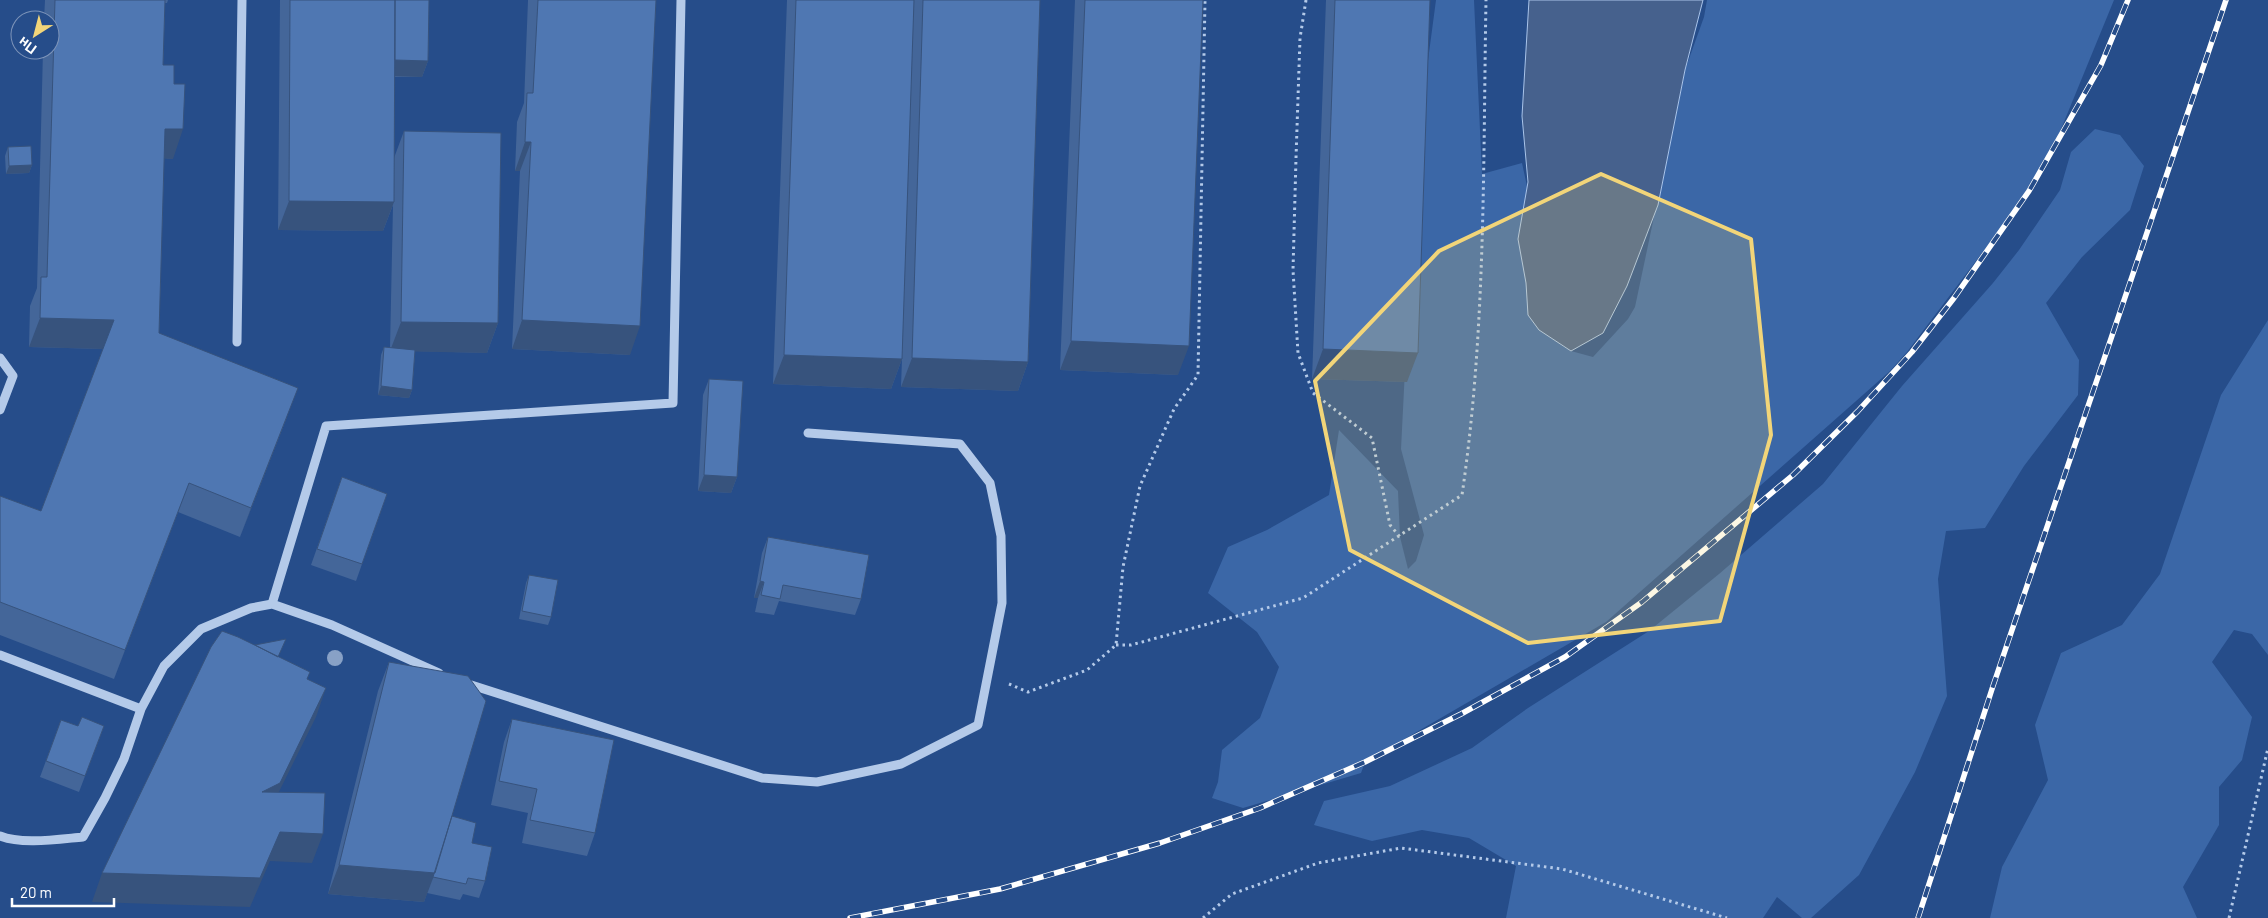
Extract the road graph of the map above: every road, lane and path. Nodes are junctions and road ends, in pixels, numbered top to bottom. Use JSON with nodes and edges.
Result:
{"nodes":[{"id":1,"x":242,"y":0,"type":"edge"},
{"id":2,"x":681,"y":0,"type":"edge"},
{"id":3,"x":1205,"y":0,"type":"edge"},
{"id":4,"x":1306,"y":0,"type":"edge"},
{"id":5,"x":1486,"y":0,"type":"edge"},
{"id":6,"x":237,"y":342,"type":"dead end"},
{"id":7,"x":0,"y":358,"type":"edge"},
{"id":8,"x":0,"y":410,"type":"edge"},
{"id":9,"x":808,"y":433,"type":"dead end"},
{"id":10,"x":1400,"y":537,"type":"junction"},
{"id":11,"x":272,"y":604,"type":"junction"},
{"id":12,"x":1116,"y":645,"type":"junction"},
{"id":13,"x":0,"y":655,"type":"edge"},
{"id":14,"x":988,"y":675,"type":"junction"},
{"id":15,"x":141,"y":709,"type":"junction"},
{"id":16,"x":2268,"y":748,"type":"edge"},
{"id":17,"x":0,"y":836,"type":"edge"},
{"id":18,"x":1203,"y":918,"type":"edge"},
{"id":19,"x":1727,"y":918,"type":"edge"},
{"id":20,"x":2229,"y":918,"type":"edge"}],
"edges":[{"from":1,"to":6,"type":"lane"},
{"from":2,"to":11,"type":"lane"},
{"from":3,"to":12,"type":"path"},
{"from":4,"to":10,"type":"path"},
{"from":5,"to":10,"type":"path"},
{"from":7,"to":8,"type":"lane"},
{"from":9,"to":14,"type":"lane"},
{"from":10,"to":12,"type":"path"},
{"from":11,"to":14,"type":"lane"},
{"from":11,"to":15,"type":"lane"},
{"from":12,"to":14,"type":"path"},
{"from":13,"to":15,"type":"lane"},
{"from":15,"to":17,"type":"lane"},
{"from":16,"to":20,"type":"path"},
{"from":18,"to":19,"type":"path"}]}
